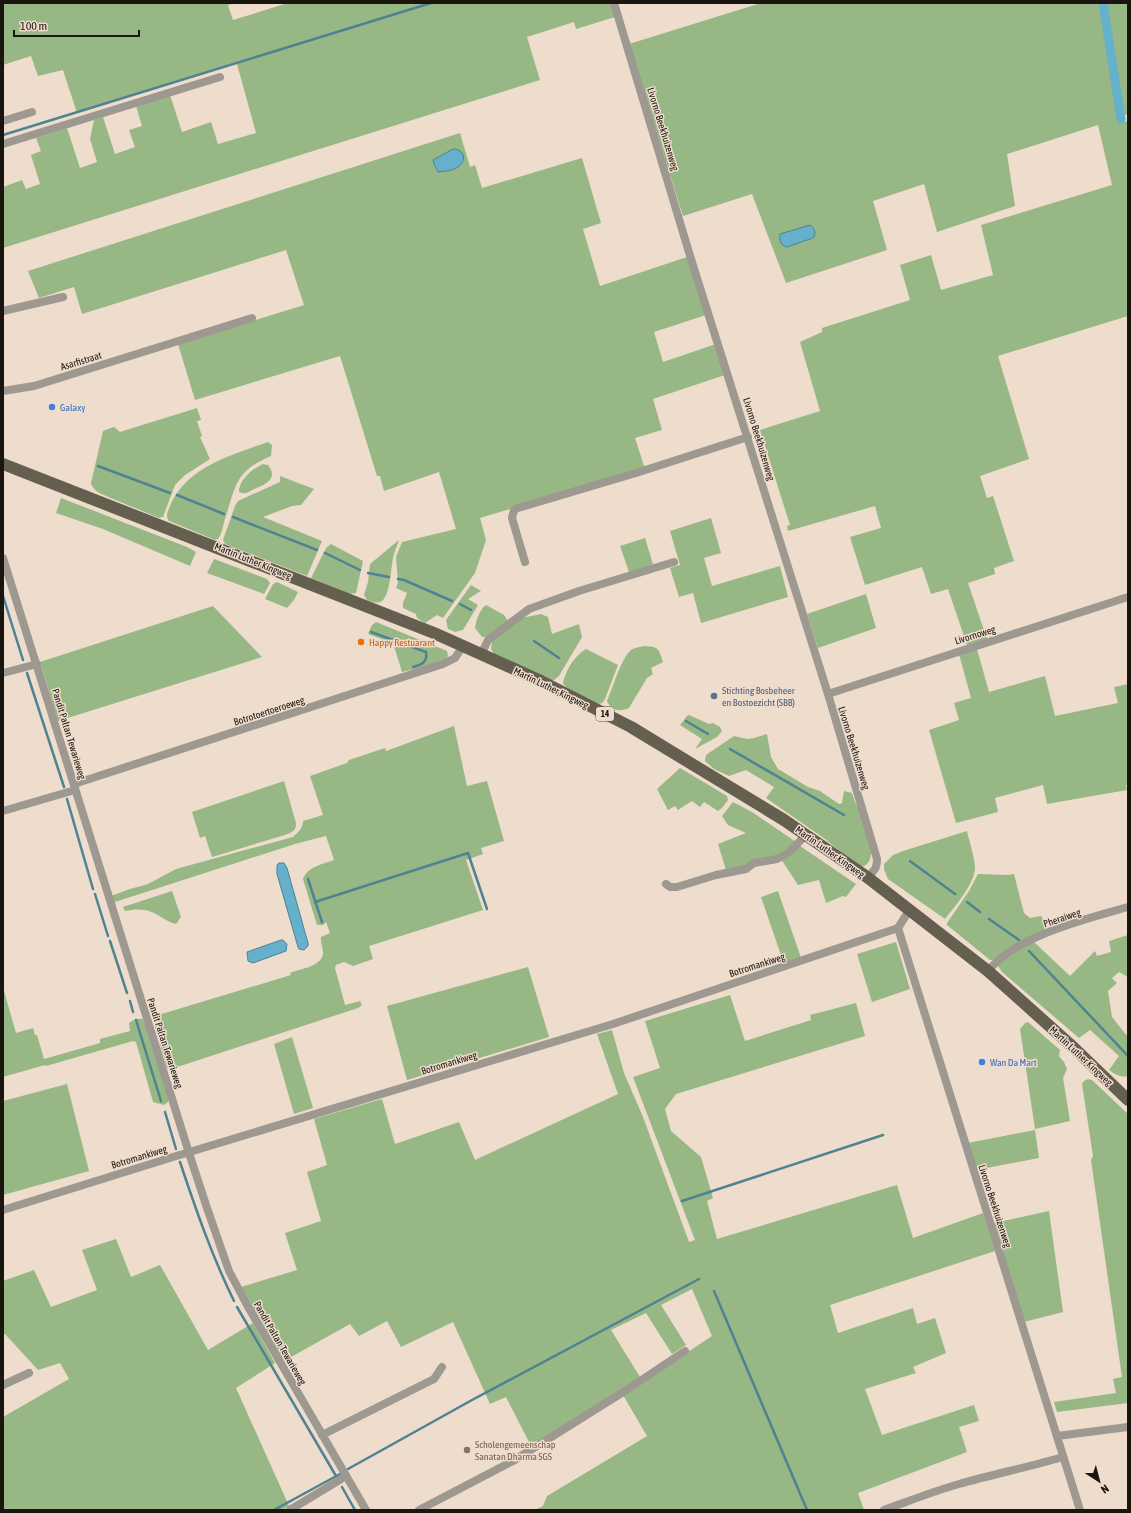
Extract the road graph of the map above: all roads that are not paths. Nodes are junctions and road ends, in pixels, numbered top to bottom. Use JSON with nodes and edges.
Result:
{"nodes":[{"id":1,"x":614,"y":3,"type":"edge"},
{"id":2,"x":220,"y":77,"type":"dead end"},
{"id":3,"x":32,"y":112,"type":"dead end"},
{"id":4,"x":3,"y":121,"type":"edge"},
{"id":5,"x":3,"y":144,"type":"edge"},
{"id":6,"x":63,"y":297,"type":"dead end"},
{"id":7,"x":3,"y":311,"type":"edge"},
{"id":8,"x":252,"y":318,"type":"dead end"},
{"id":9,"x":3,"y":392,"type":"edge"},
{"id":10,"x":748,"y":437,"type":"junction"},
{"id":11,"x":3,"y":464,"type":"edge"},
{"id":12,"x":3,"y":558,"type":"edge"},
{"id":13,"x":525,"y":562,"type":"dead end"},
{"id":14,"x":674,"y":562,"type":"dead end"},
{"id":15,"x":1128,"y":597,"type":"edge"},
{"id":16,"x":463,"y":646,"type":"junction"},
{"id":17,"x":481,"y":655,"type":"junction"},
{"id":18,"x":37,"y":664,"type":"junction"},
{"id":19,"x":3,"y":673,"type":"edge"},
{"id":20,"x":828,"y":694,"type":"junction"},
{"id":21,"x":74,"y":787,"type":"junction"},
{"id":22,"x":3,"y":811,"type":"edge"},
{"id":23,"x":801,"y":840,"type":"dead end"},
{"id":24,"x":867,"y":877,"type":"junction"},
{"id":25,"x":666,"y":884,"type":"dead end"},
{"id":26,"x":1128,"y":907,"type":"edge"},
{"id":27,"x":910,"y":909,"type":"junction"},
{"id":28,"x":898,"y":928,"type":"junction"},
{"id":29,"x":988,"y":971,"type":"junction"},
{"id":30,"x":1128,"y":1100,"type":"edge"},
{"id":31,"x":189,"y":1152,"type":"junction"},
{"id":32,"x":3,"y":1210,"type":"edge"},
{"id":33,"x":685,"y":1351,"type":"dead end"},
{"id":34,"x":442,"y":1368,"type":"dead end"},
{"id":35,"x":29,"y":1373,"type":"dead end"},
{"id":36,"x":3,"y":1385,"type":"edge"},
{"id":37,"x":1128,"y":1427,"type":"edge"},
{"id":38,"x":322,"y":1435,"type":"junction"},
{"id":39,"x":1057,"y":1436,"type":"junction"},
{"id":40,"x":1064,"y":1457,"type":"junction"},
{"id":41,"x":346,"y":1476,"type":"junction"},
{"id":42,"x":290,"y":1510,"type":"edge"},
{"id":43,"x":366,"y":1510,"type":"edge"},
{"id":44,"x":419,"y":1510,"type":"edge"},
{"id":45,"x":884,"y":1510,"type":"edge"},
{"id":46,"x":1080,"y":1510,"type":"edge"}],
"edges":[{"from":1,"to":10,"type":"street","name":"Livorno Beekhuizenweg"},
{"from":2,"to":5,"type":"street"},
{"from":3,"to":4,"type":"street"},
{"from":6,"to":7,"type":"street"},
{"from":8,"to":9,"type":"street","name":"Asarfistraat"},
{"from":10,"to":13,"type":"street"},
{"from":10,"to":20,"type":"street","name":"Livorno Beekhuizenweg"},
{"from":11,"to":16,"type":"main road","name":"Martin Luther Kingweg","number":"14"},
{"from":12,"to":18,"type":"street","name":"Pandit Paltan Tewarieweg"},
{"from":14,"to":17,"type":"street"},
{"from":15,"to":20,"type":"street","name":"Livornoweg"},
{"from":16,"to":17,"type":"main road","name":"Martin Luther Kingweg","number":"14"},
{"from":16,"to":21,"type":"street","name":"Botrotoertoeroeweg"},
{"from":17,"to":24,"type":"main road","name":"Martin Luther Kingweg","number":"14"},
{"from":18,"to":19,"type":"street"},
{"from":18,"to":21,"type":"street","name":"Pandit Paltan Tewarieweg"},
{"from":20,"to":24,"type":"street","name":"Livorno Beekhuizenweg"},
{"from":21,"to":22,"type":"street","name":"Botrotoertoeroeweg"},
{"from":21,"to":31,"type":"street","name":"Pandit Paltan Tewarieweg"},
{"from":23,"to":25,"type":"street"},
{"from":24,"to":27,"type":"main road","name":"Martin Luther Kingweg","number":"14"},
{"from":26,"to":29,"type":"street","name":"Pheraiweg"},
{"from":27,"to":28,"type":"street"},
{"from":27,"to":29,"type":"main road","name":"Martin Luther Kingweg","number":"14"},
{"from":28,"to":31,"type":"street","name":"Botromankiweg"},
{"from":28,"to":39,"type":"street","name":"Livorno Beekhuizenweg"},
{"from":29,"to":30,"type":"main road","name":"Martin Luther Kingweg","number":"14"},
{"from":31,"to":32,"type":"street","name":"Botromankiweg"},
{"from":31,"to":38,"type":"street","name":"Pandit Paltan Tewarieweg"},
{"from":33,"to":44,"type":"street"},
{"from":34,"to":38,"type":"street"},
{"from":35,"to":36,"type":"street"},
{"from":37,"to":39,"type":"street"},
{"from":38,"to":41,"type":"street","name":"Pandit Paltan Tewarieweg"},
{"from":39,"to":40,"type":"street","name":"Livorno Beekhuizenweg"},
{"from":40,"to":45,"type":"street"},
{"from":40,"to":46,"type":"street","name":"Livorno Beekhuizenweg"},
{"from":41,"to":42,"type":"street"},
{"from":41,"to":43,"type":"street","name":"Pandit Paltan Tewarieweg"}]}
